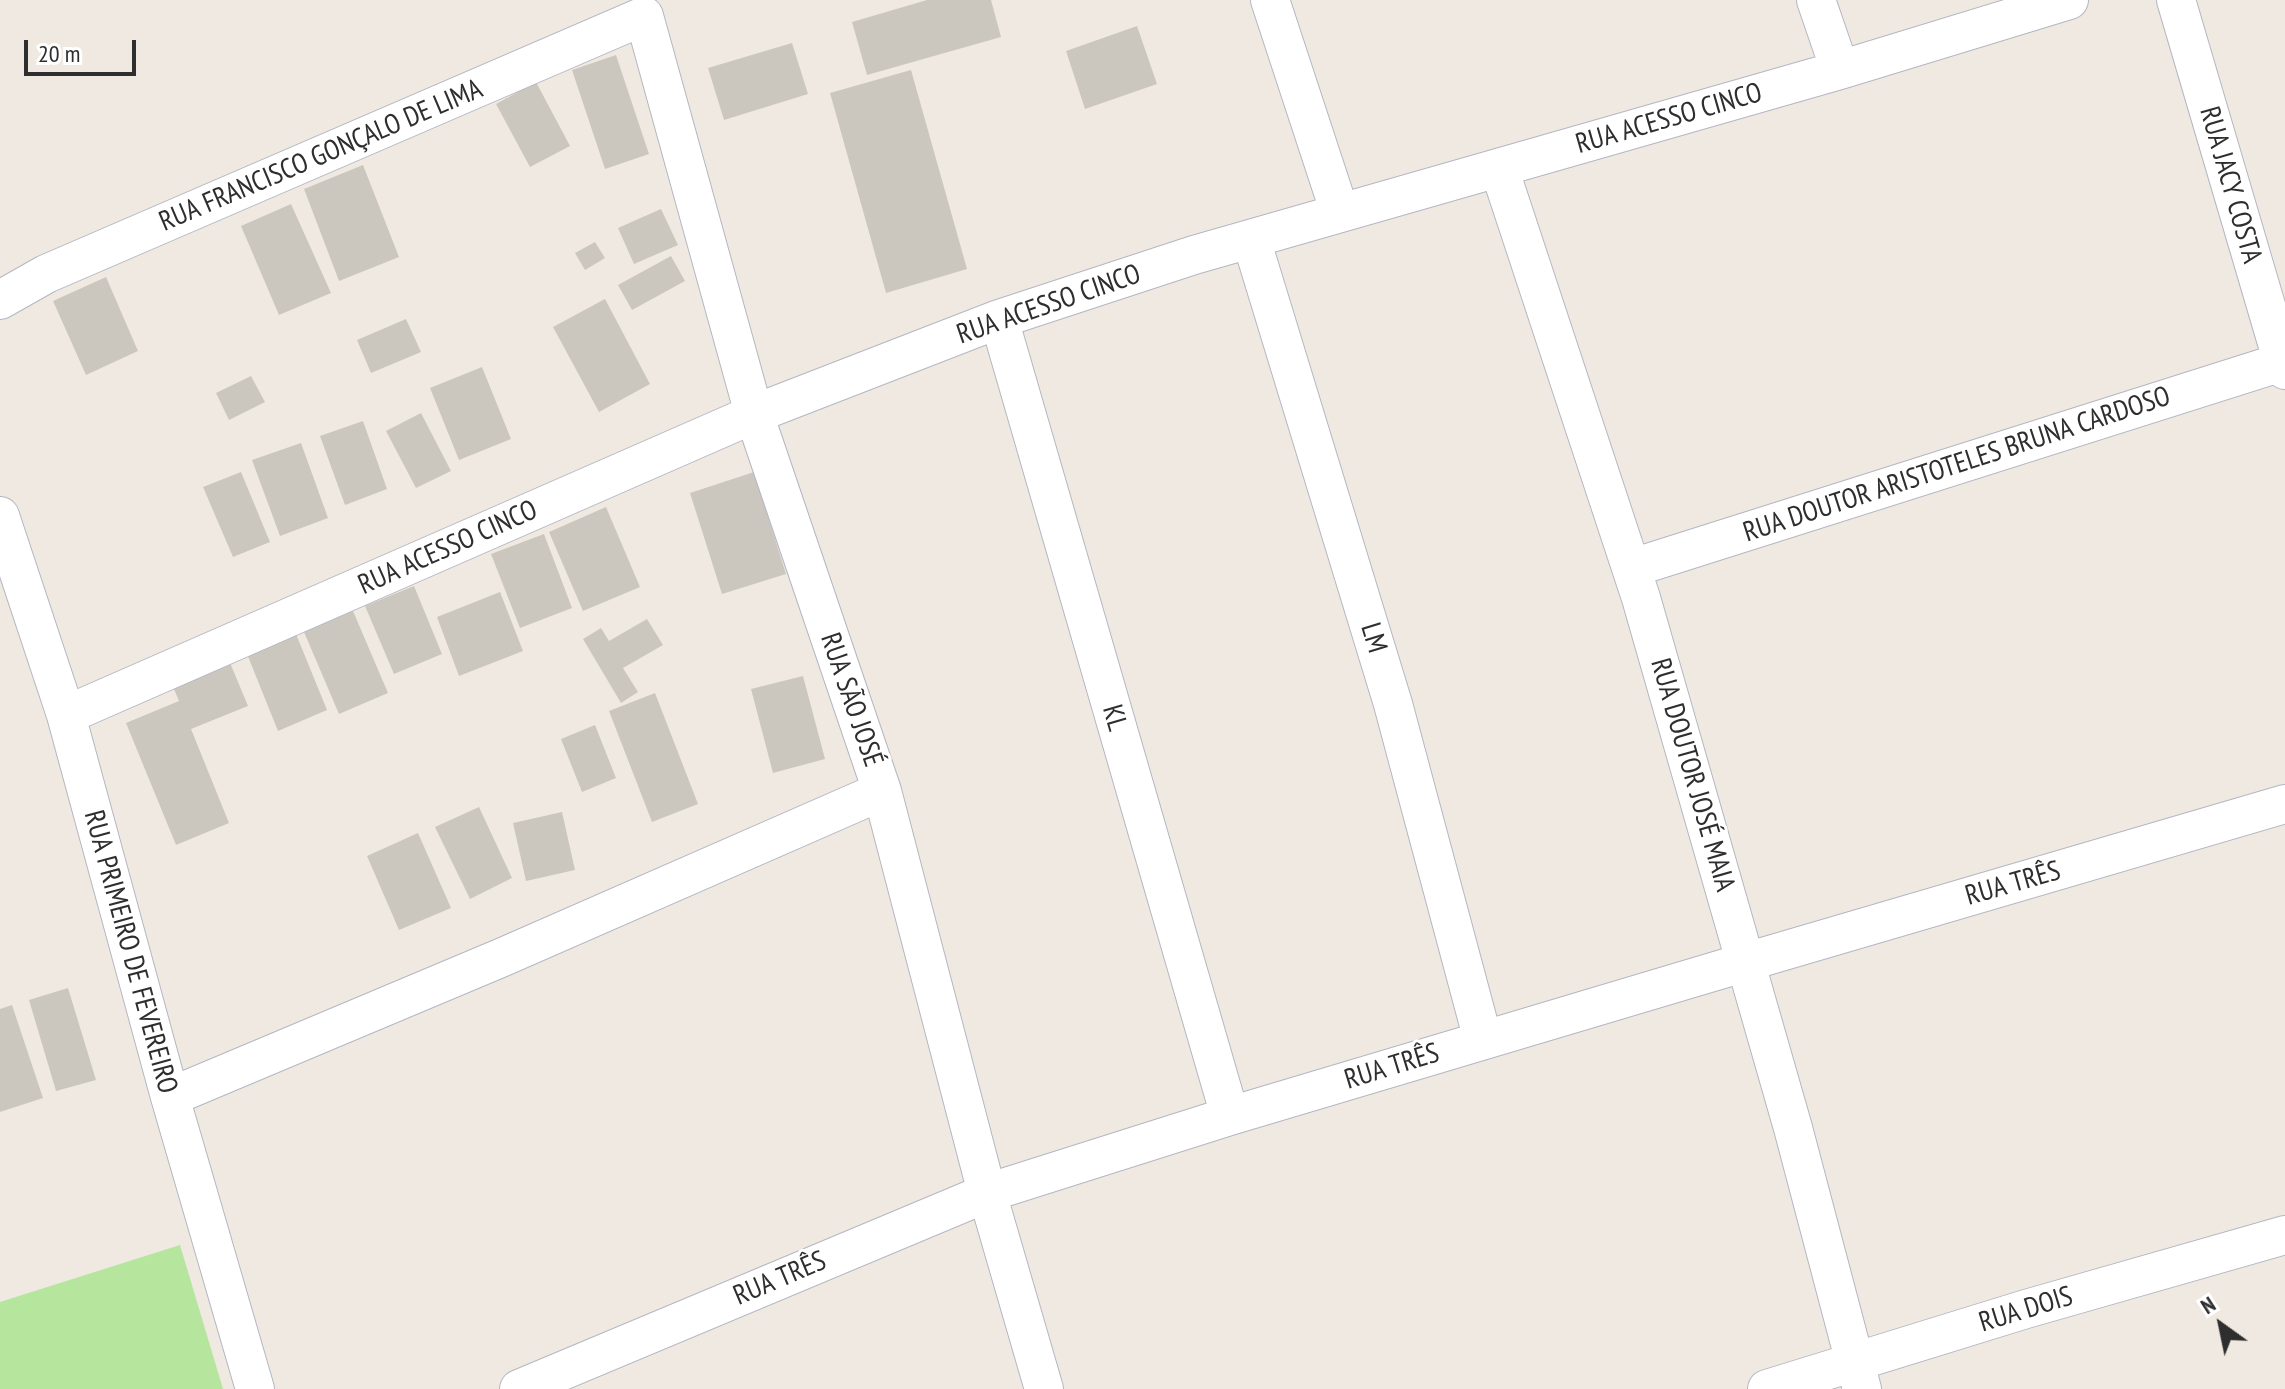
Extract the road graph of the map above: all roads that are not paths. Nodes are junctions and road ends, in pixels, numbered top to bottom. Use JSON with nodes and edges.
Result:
{"nodes":[{"id":1,"x":1270,"y":0,"type":"edge"},
{"id":2,"x":1816,"y":0,"type":"edge"},
{"id":3,"x":2069,"y":0,"type":"edge"},
{"id":4,"x":2176,"y":0,"type":"edge"},
{"id":5,"x":644,"y":16,"type":"joint"},
{"id":6,"x":1840,"y":70,"type":"junction"},
{"id":7,"x":1499,"y":168,"type":"junction"},
{"id":8,"x":1340,"y":213,"type":"junction"},
{"id":9,"x":1251,"y":239,"type":"junction"},
{"id":10,"x":0,"y":300,"type":"edge"},
{"id":11,"x":999,"y":319,"type":"junction"},
{"id":12,"x":2284,"y":366,"type":"edge"},
{"id":13,"x":754,"y":414,"type":"junction"},
{"id":14,"x":0,"y":516,"type":"edge"},
{"id":15,"x":1632,"y":568,"type":"junction"},
{"id":16,"x":66,"y":715,"type":"junction"},
{"id":17,"x":882,"y":791,"type":"junction"},
{"id":18,"x":2285,"y":804,"type":"edge"},
{"id":19,"x":1746,"y":962,"type":"junction"},
{"id":20,"x":1483,"y":1040,"type":"junction"},
{"id":21,"x":170,"y":1097,"type":"junction"},
{"id":22,"x":1230,"y":1116,"type":"junction"},
{"id":23,"x":987,"y":1193,"type":"junction"},
{"id":24,"x":2285,"y":1235,"type":"edge"},
{"id":25,"x":1858,"y":1376,"type":"edge"},
{"id":26,"x":255,"y":1389,"type":"edge"},
{"id":27,"x":519,"y":1389,"type":"edge"},
{"id":28,"x":1044,"y":1389,"type":"edge"},
{"id":29,"x":1767,"y":1389,"type":"edge"}],
"edges":[{"from":1,"to":8,"type":"street"},
{"from":2,"to":6,"type":"street"},
{"from":3,"to":6,"type":"street","name":"RUA ACESSO CINCO"},
{"from":4,"to":12,"type":"street","name":"RUA JACY COSTA"},
{"from":5,"to":10,"type":"street","name":"RUA FRANCISCO GONÇALO DE LIMA"},
{"from":5,"to":13,"type":"street","name":"RUA SÃO JOSÉ"},
{"from":6,"to":7,"type":"street","name":"RUA ACESSO CINCO"},
{"from":7,"to":8,"type":"street","name":"RUA ACESSO CINCO"},
{"from":7,"to":15,"type":"street","name":"RUA DOUTOR JOSÉ MAIA"},
{"from":8,"to":9,"type":"street","name":"RUA ACESSO CINCO"},
{"from":9,"to":11,"type":"street","name":"RUA ACESSO CINCO"},
{"from":9,"to":20,"type":"street","name":"LM"},
{"from":11,"to":13,"type":"street","name":"RUA ACESSO CINCO"},
{"from":11,"to":22,"type":"street","name":"KL"},
{"from":12,"to":15,"type":"street","name":"RUA DOUTOR ARISTOTELES BRUNA CARDOSO"},
{"from":13,"to":16,"type":"street","name":"RUA ACESSO CINCO"},
{"from":13,"to":17,"type":"street","name":"RUA SÃO JOSÉ"},
{"from":14,"to":16,"type":"street","name":"RUA PRIMEIRO DE FEVEREIRO"},
{"from":15,"to":19,"type":"street","name":"RUA DOUTOR JOSÉ MAIA"},
{"from":16,"to":21,"type":"street","name":"RUA PRIMEIRO DE FEVEREIRO"},
{"from":17,"to":21,"type":"street"},
{"from":17,"to":23,"type":"street","name":"RUA SÃO JOSÉ"},
{"from":18,"to":19,"type":"street","name":"RUA TRÊS"},
{"from":19,"to":20,"type":"street","name":"RUA TRÊS"},
{"from":19,"to":25,"type":"street","name":"RUA DOUTOR JOSÉ MAIA"},
{"from":20,"to":22,"type":"street","name":"RUA TRÊS"},
{"from":21,"to":26,"type":"street","name":"RUA PRIMEIRO DE FEVEREIRO"},
{"from":22,"to":23,"type":"street","name":"RUA TRÊS"},
{"from":23,"to":27,"type":"street","name":"RUA TRÊS"},
{"from":23,"to":28,"type":"street","name":"RUA SÃO JOSÉ"},
{"from":24,"to":25,"type":"street","name":"RUA DOIS"},
{"from":25,"to":29,"type":"street","name":"RUA DOIS"}]}
